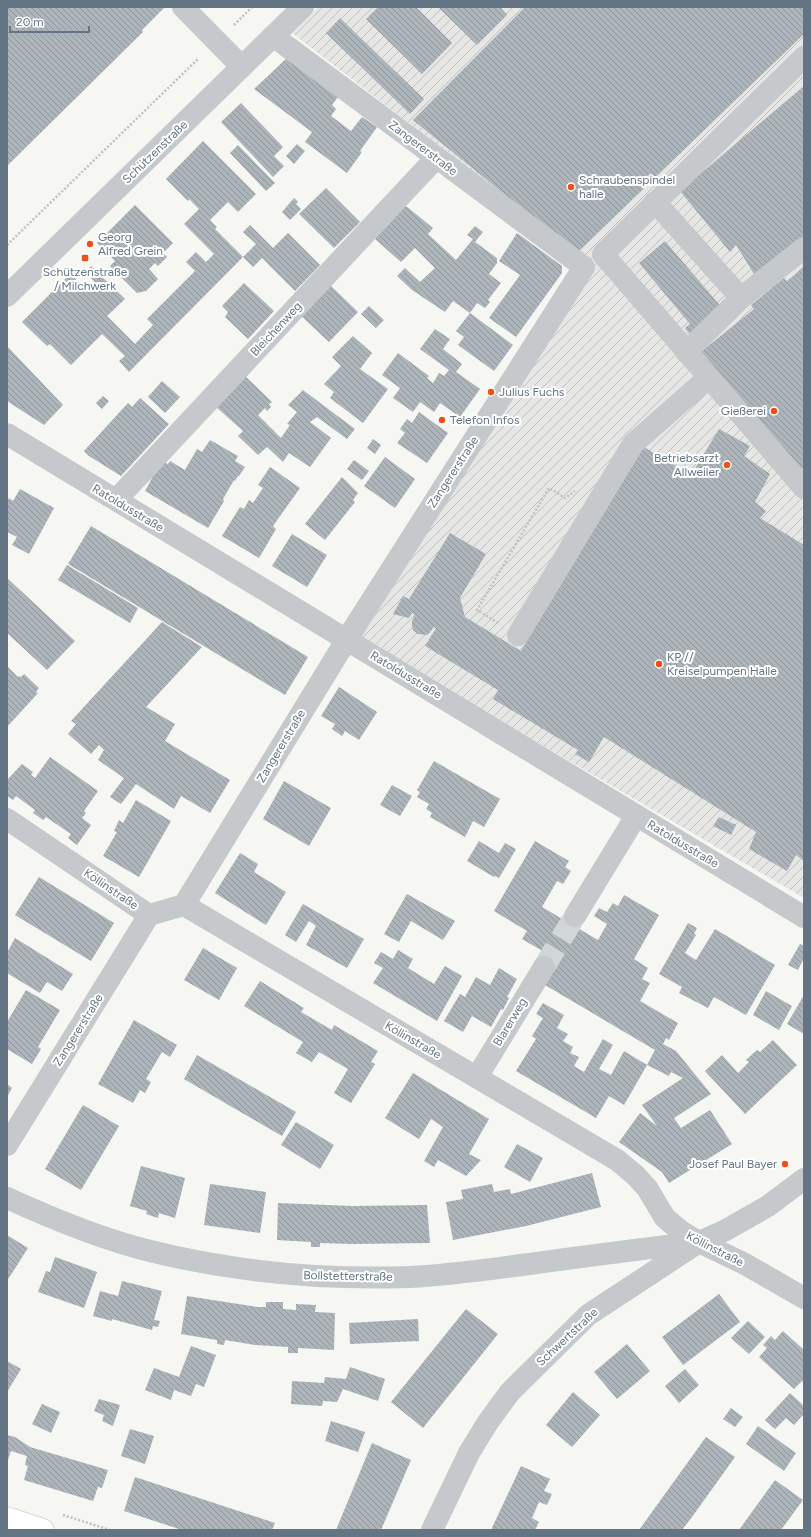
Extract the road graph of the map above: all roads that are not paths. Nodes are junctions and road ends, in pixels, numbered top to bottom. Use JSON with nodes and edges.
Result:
{"nodes":[{"id":1,"x":183,"y":7,"type":"edge"},
{"id":2,"x":303,"y":7,"type":"edge"},
{"id":3,"x":273,"y":36,"type":"junction"},
{"id":4,"x":804,"y":57,"type":"edge"},
{"id":5,"x":242,"y":66,"type":"junction"},
{"id":6,"x":436,"y":158,"type":"junction"},
{"id":7,"x":656,"y":202,"type":"junction"},
{"id":8,"x":804,"y":248,"type":"edge"},
{"id":9,"x":7,"y":296,"type":"edge"},
{"id":10,"x":741,"y":298,"type":"junction"},
{"id":11,"x":686,"y":352,"type":"junction"},
{"id":12,"x":708,"y":378,"type":"junction"},
{"id":13,"x":7,"y":434,"type":"edge"},
{"id":14,"x":804,"y":488,"type":"edge"},
{"id":15,"x":116,"y":500,"type":"junction"},
{"id":16,"x":518,"y":635,"type":"road end"},
{"id":17,"x":346,"y":639,"type":"junction"},
{"id":18,"x":636,"y":816,"type":"junction"},
{"id":19,"x":7,"y":819,"type":"edge"},
{"id":20,"x":184,"y":906,"type":"junction"},
{"id":21,"x":149,"y":915,"type":"junction"},
{"id":22,"x":575,"y":916,"type":"tunnel mouth"},
{"id":23,"x":804,"y":917,"type":"edge"},
{"id":24,"x":544,"y":967,"type":"tunnel mouth"},
{"id":25,"x":477,"y":1077,"type":"junction"},
{"id":26,"x":7,"y":1145,"type":"edge"},
{"id":27,"x":804,"y":1179,"type":"edge"},
{"id":28,"x":7,"y":1198,"type":"edge"},
{"id":29,"x":699,"y":1242,"type":"junction"},
{"id":30,"x":804,"y":1298,"type":"edge"},
{"id":31,"x":7,"y":1518,"type":"edge"},
{"id":32,"x":43,"y":1530,"type":"edge"},
{"id":33,"x":432,"y":1530,"type":"edge"}],
"edges":[{"from":1,"to":5,"type":"street"},
{"from":2,"to":3,"type":"street","name":"Schützenstraße"},
{"from":3,"to":5,"type":"street","name":"Schützenstraße"},
{"from":3,"to":6,"type":"street","name":"Zangererstraße"},
{"from":4,"to":7,"type":"street"},
{"from":5,"to":9,"type":"street","name":"Schützenstraße"},
{"from":6,"to":15,"type":"street","name":"Bleichenweg"},
{"from":6,"to":17,"type":"street","name":"Zangererstraße"},
{"from":7,"to":10,"type":"street"},
{"from":7,"to":11,"type":"street"},
{"from":8,"to":10,"type":"street"},
{"from":10,"to":11,"type":"street"},
{"from":11,"to":12,"type":"street"},
{"from":12,"to":14,"type":"street"},
{"from":12,"to":16,"type":"street"},
{"from":13,"to":15,"type":"street","name":"Ratoldusstraße"},
{"from":15,"to":17,"type":"street","name":"Ratoldusstraße"},
{"from":17,"to":18,"type":"street","name":"Ratoldusstraße"},
{"from":17,"to":20,"type":"street","name":"Zangererstraße"},
{"from":18,"to":22,"type":"street"},
{"from":18,"to":23,"type":"street","name":"Ratoldusstraße"},
{"from":19,"to":21,"type":"street","name":"Köllinstraße"},
{"from":20,"to":21,"type":"street","name":"Köllinstraße"},
{"from":20,"to":25,"type":"street","name":"Köllinstraße"},
{"from":21,"to":26,"type":"street","name":"Zangererstraße"},
{"from":24,"to":25,"type":"street","name":"Blarerweg"},
{"from":25,"to":29,"type":"street","name":"Köllinstraße"},
{"from":27,"to":29,"type":"street","name":"Schwertstraße"},
{"from":28,"to":29,"type":"street","name":"Bollstetterstraße"},
{"from":29,"to":30,"type":"street","name":"Köllinstraße"},
{"from":29,"to":33,"type":"street","name":"Schwertstraße"},
{"from":31,"to":32,"type":"main road"}]}
